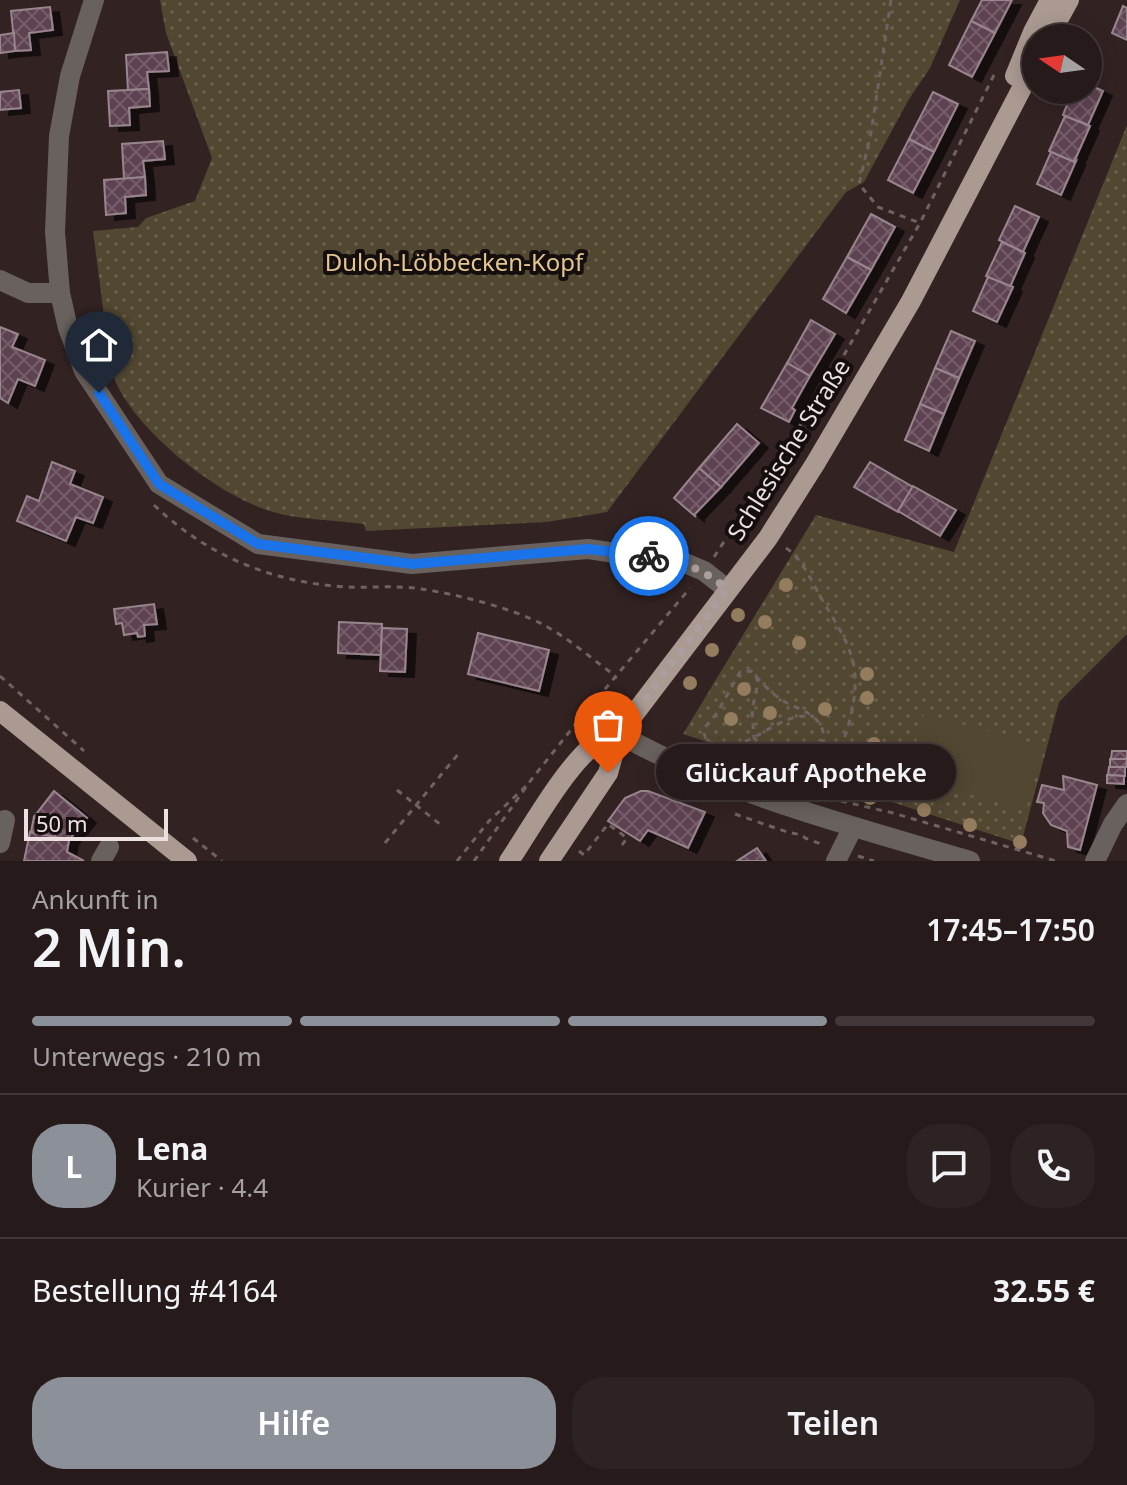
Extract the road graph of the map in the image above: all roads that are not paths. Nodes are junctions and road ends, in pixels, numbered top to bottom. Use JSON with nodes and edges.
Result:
{"nodes":[{"id":1,"x":73,"y":0,"type":"edge"},
{"id":2,"x":1050,"y":0,"type":"edge"},
{"id":3,"x":1069,"y":0,"type":"edge"},
{"id":4,"x":91,"y":9,"type":"edge"},
{"id":5,"x":1056,"y":24,"type":"edge"},
{"id":6,"x":1022,"y":87,"type":"edge"},
{"id":7,"x":974,"y":177,"type":"junction"},
{"id":8,"x":0,"y":280,"type":"edge"},
{"id":9,"x":60,"y":293,"type":"junction"},
{"id":10,"x":727,"y":589,"type":"junction"},
{"id":11,"x":0,"y":711,"type":"edge"},
{"id":12,"x":619,"y":734,"type":"junction"},
{"id":13,"x":1127,"y":804,"type":"edge"},
{"id":14,"x":5,"y":820,"type":"dead end"},
{"id":15,"x":853,"y":827,"type":"junction"},
{"id":16,"x":0,"y":843,"type":"edge"},
{"id":17,"x":846,"y":858,"type":"edge"},
{"id":18,"x":187,"y":861,"type":"edge"},
{"id":19,"x":509,"y":861,"type":"edge"},
{"id":20,"x":549,"y":861,"type":"edge"},
{"id":21,"x":970,"y":861,"type":"edge"},
{"id":22,"x":1095,"y":861,"type":"edge"}],
"edges":[{"from":1,"to":4,"type":"street"},
{"from":2,"to":7,"type":"main road","name":"Schlesische Straße"},
{"from":3,"to":5,"type":"main road"},
{"from":4,"to":9,"type":"street"},
{"from":6,"to":7,"type":"main road","name":"Schlesische Straße"},
{"from":7,"to":10,"type":"main road","name":"Schlesische Straße"},
{"from":8,"to":9,"type":"street"},
{"from":9,"to":10,"type":"street"},
{"from":10,"to":12,"type":"main road","name":"Schlesische Straße"},
{"from":11,"to":18,"type":"main road"},
{"from":12,"to":15,"type":"street"},
{"from":12,"to":19,"type":"main road","name":"Schlesische Straße"},
{"from":12,"to":20,"type":"main road","name":"Schlesische Straße"},
{"from":13,"to":22,"type":"street"},
{"from":14,"to":16,"type":"street"},
{"from":15,"to":17,"type":"street"},
{"from":15,"to":21,"type":"street"}]}
